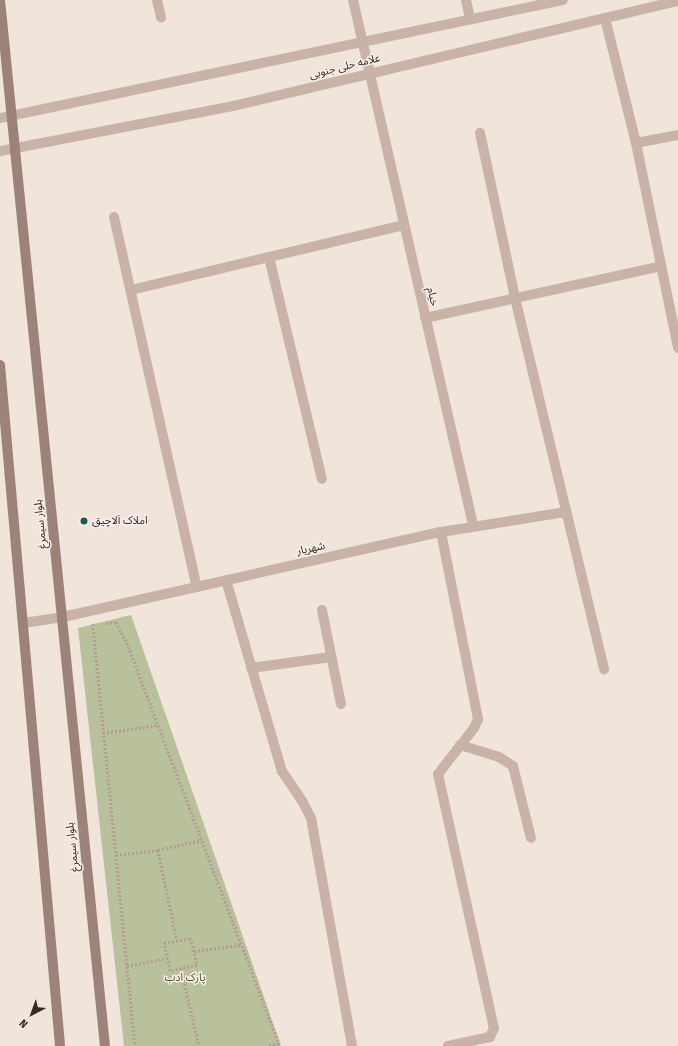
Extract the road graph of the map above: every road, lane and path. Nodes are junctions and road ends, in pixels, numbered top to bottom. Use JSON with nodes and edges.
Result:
{"nodes":[{"id":1,"x":0,"y":0,"type":"edge"},
{"id":2,"x":157,"y":0,"type":"edge"},
{"id":3,"x":352,"y":0,"type":"edge"},
{"id":4,"x":466,"y":0,"type":"edge"},
{"id":5,"x":563,"y":0,"type":"edge"},
{"id":6,"x":678,"y":2,"type":"edge"},
{"id":7,"x":653,"y":4,"type":"edge"},
{"id":8,"x":161,"y":18,"type":"dead end"},
{"id":9,"x":606,"y":18,"type":"junction"},
{"id":10,"x":470,"y":19,"type":"junction"},
{"id":11,"x":361,"y":42,"type":"junction"},
{"id":12,"x":370,"y":73,"type":"junction"},
{"id":13,"x":12,"y":115,"type":"junction"},
{"id":14,"x":0,"y":118,"type":"edge"},
{"id":15,"x":480,"y":133,"type":"dead end"},
{"id":16,"x":678,"y":135,"type":"edge"},
{"id":17,"x":636,"y":143,"type":"junction"},
{"id":18,"x":16,"y":147,"type":"junction"},
{"id":19,"x":0,"y":151,"type":"edge"},
{"id":20,"x":114,"y":217,"type":"dead end"},
{"id":21,"x":403,"y":225,"type":"junction"},
{"id":22,"x":269,"y":257,"type":"junction"},
{"id":23,"x":661,"y":266,"type":"junction"},
{"id":24,"x":131,"y":290,"type":"junction"},
{"id":25,"x":515,"y":298,"type":"junction"},
{"id":26,"x":425,"y":318,"type":"junction"},
{"id":27,"x":678,"y":348,"type":"edge"},
{"id":28,"x":0,"y":365,"type":"edge"},
{"id":29,"x":322,"y":479,"type":"dead end"},
{"id":30,"x":566,"y":512,"type":"junction"},
{"id":31,"x":474,"y":525,"type":"junction"},
{"id":32,"x":441,"y":532,"type":"junction"},
{"id":33,"x":226,"y":580,"type":"junction"},
{"id":34,"x":198,"y":587,"type":"junction"},
{"id":35,"x":322,"y":610,"type":"dead end"},
{"id":36,"x":62,"y":616,"type":"junction"},
{"id":37,"x":23,"y":623,"type":"junction"},
{"id":38,"x":331,"y":657,"type":"junction"},
{"id":39,"x":251,"y":668,"type":"junction"},
{"id":40,"x":604,"y":669,"type":"dead end"},
{"id":41,"x":341,"y":704,"type":"dead end"},
{"id":42,"x":158,"y":725,"type":"junction"},
{"id":43,"x":103,"y":733,"type":"junction"},
{"id":44,"x":460,"y":745,"type":"junction"},
{"id":45,"x":532,"y":838,"type":"dead end"},
{"id":46,"x":202,"y":840,"type":"junction"},
{"id":47,"x":158,"y":850,"type":"junction"},
{"id":48,"x":116,"y":855,"type":"junction"},
{"id":49,"x":177,"y":940,"type":"junction"},
{"id":50,"x":241,"y":944,"type":"junction"},
{"id":51,"x":194,"y":951,"type":"junction"},
{"id":52,"x":167,"y":958,"type":"junction"},
{"id":53,"x":127,"y":966,"type":"junction"},
{"id":54,"x":182,"y":968,"type":"junction"},
{"id":55,"x":60,"y":1046,"type":"edge"},
{"id":56,"x":105,"y":1046,"type":"edge"},
{"id":57,"x":135,"y":1046,"type":"edge"},
{"id":58,"x":199,"y":1046,"type":"edge"},
{"id":59,"x":268,"y":1046,"type":"edge"},
{"id":60,"x":352,"y":1046,"type":"edge"},
{"id":61,"x":448,"y":1046,"type":"edge"}],
"edges":[{"from":1,"to":13,"type":"main road","name":"بلوار سیمرغ"},
{"from":2,"to":8,"type":"street"},
{"from":3,"to":11,"type":"street"},
{"from":4,"to":10,"type":"street"},
{"from":5,"to":10,"type":"street","name":"علامه حلی جنوبی"},
{"from":6,"to":7,"type":"street","name":"علامه حلی جنوبی"},
{"from":7,"to":9,"type":"street","name":"علامه حلی جنوبی"},
{"from":9,"to":12,"type":"street","name":"علامه حلی جنوبی"},
{"from":9,"to":17,"type":"street"},
{"from":10,"to":11,"type":"street","name":"علامه حلی جنوبی"},
{"from":11,"to":12,"type":"street","name":"خیام"},
{"from":11,"to":13,"type":"street","name":"علامه حلی جنوبی"},
{"from":12,"to":18,"type":"street","name":"علامه حلی جنوبی"},
{"from":12,"to":21,"type":"street","name":"خیام"},
{"from":13,"to":14,"type":"street","name":"علامه حلی جنوبی"},
{"from":13,"to":18,"type":"main road","name":"بلوار سیمرغ"},
{"from":15,"to":25,"type":"street"},
{"from":16,"to":17,"type":"street"},
{"from":17,"to":23,"type":"street"},
{"from":18,"to":19,"type":"street","name":"علامه حلی جنوبی"},
{"from":18,"to":36,"type":"main road","name":"بلوار سیمرغ"},
{"from":20,"to":24,"type":"street"},
{"from":21,"to":22,"type":"street"},
{"from":21,"to":26,"type":"street","name":"خیام"},
{"from":22,"to":24,"type":"street"},
{"from":22,"to":29,"type":"street"},
{"from":23,"to":25,"type":"street"},
{"from":23,"to":27,"type":"street"},
{"from":24,"to":34,"type":"street"},
{"from":25,"to":26,"type":"street"},
{"from":25,"to":30,"type":"street"},
{"from":26,"to":31,"type":"street","name":"خیام"},
{"from":28,"to":37,"type":"main road"},
{"from":30,"to":31,"type":"street","name":"شهریار"},
{"from":30,"to":40,"type":"street"},
{"from":31,"to":32,"type":"street","name":"شهریار"},
{"from":32,"to":33,"type":"street","name":"شهریار"},
{"from":32,"to":44,"type":"street"},
{"from":33,"to":34,"type":"street","name":"شهریار"},
{"from":33,"to":39,"type":"street"},
{"from":34,"to":36,"type":"street","name":"شهریار"},
{"from":35,"to":38,"type":"street"},
{"from":36,"to":37,"type":"street","name":"شهریار"},
{"from":36,"to":56,"type":"main road","name":"بلوار سیمرغ"},
{"from":37,"to":55,"type":"main road"},
{"from":38,"to":39,"type":"street"},
{"from":38,"to":41,"type":"street"},
{"from":39,"to":60,"type":"street"},
{"from":42,"to":43,"type":"path"},
{"from":42,"to":43,"type":"path"},
{"from":42,"to":46,"type":"path"},
{"from":43,"to":48,"type":"path"},
{"from":44,"to":45,"type":"street"},
{"from":44,"to":61,"type":"street"},
{"from":46,"to":47,"type":"path"},
{"from":46,"to":50,"type":"path"},
{"from":47,"to":48,"type":"path"},
{"from":47,"to":49,"type":"path"},
{"from":48,"to":53,"type":"path"},
{"from":49,"to":51,"type":"path"},
{"from":49,"to":52,"type":"path"},
{"from":50,"to":51,"type":"path"},
{"from":50,"to":59,"type":"path"},
{"from":51,"to":54,"type":"path"},
{"from":52,"to":53,"type":"path"},
{"from":52,"to":54,"type":"path"},
{"from":53,"to":57,"type":"path"},
{"from":54,"to":58,"type":"path"}]}
